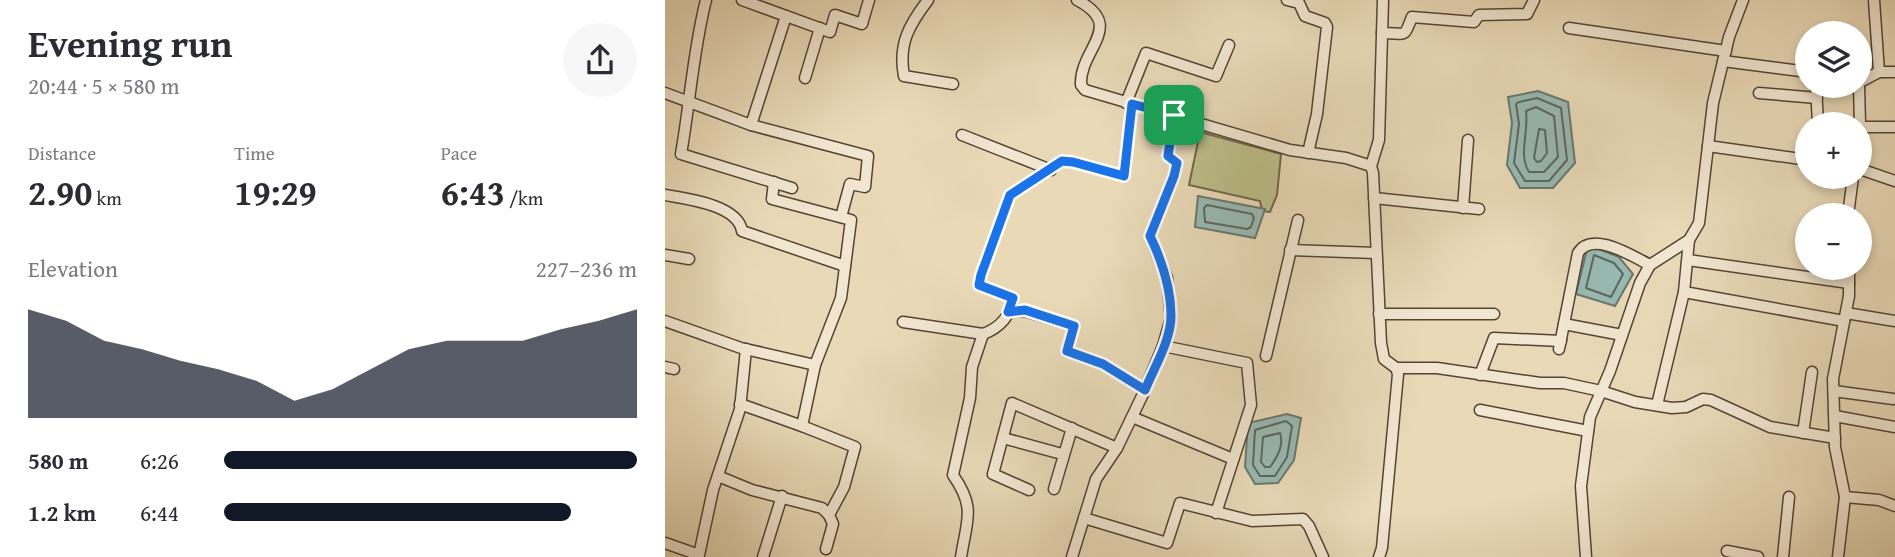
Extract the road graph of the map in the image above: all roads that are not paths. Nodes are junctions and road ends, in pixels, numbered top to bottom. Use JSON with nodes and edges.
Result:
{"nodes":[{"id":1,"x":706,"y":0,"type":"edge"},
{"id":2,"x":742,"y":0,"type":"edge"},
{"id":3,"x":869,"y":0,"type":"edge"},
{"id":4,"x":927,"y":0,"type":"edge"},
{"id":5,"x":1077,"y":0,"type":"edge"},
{"id":6,"x":1287,"y":0,"type":"edge"},
{"id":7,"x":1383,"y":0,"type":"edge"},
{"id":8,"x":1534,"y":0,"type":"edge"},
{"id":9,"x":1743,"y":0,"type":"edge"},
{"id":10,"x":1874,"y":0,"type":"edge"},
{"id":11,"x":1096,"y":5,"type":"edge"},
{"id":12,"x":786,"y":16,"type":"junction"},
{"id":13,"x":820,"y":28,"type":"junction"},
{"id":14,"x":1569,"y":29,"type":"dead end"},
{"id":15,"x":1382,"y":33,"type":"junction"},
{"id":16,"x":1229,"y":45,"type":"dead end"},
{"id":17,"x":1724,"y":56,"type":"junction"},
{"id":18,"x":1795,"y":70,"type":"edge"},
{"id":19,"x":1879,"y":72,"type":"junction"},
{"id":20,"x":1895,"y":72,"type":"edge"},
{"id":21,"x":1872,"y":76,"type":"edge"},
{"id":22,"x":805,"y":78,"type":"dead end"},
{"id":23,"x":953,"y":84,"type":"dead end"},
{"id":24,"x":665,"y":93,"type":"edge"},
{"id":25,"x":1759,"y":93,"type":"dead end"},
{"id":26,"x":1795,"y":96,"type":"edge"},
{"id":27,"x":1817,"y":98,"type":"edge"},
{"id":28,"x":690,"y":103,"type":"junction"},
{"id":29,"x":1129,"y":103,"type":"junction"},
{"id":30,"x":1818,"y":112,"type":"edge"},
{"id":31,"x":1174,"y":115,"type":"junction"},
{"id":32,"x":751,"y":125,"type":"junction"},
{"id":33,"x":1872,"y":126,"type":"edge"},
{"id":34,"x":1895,"y":127,"type":"edge"},
{"id":35,"x":962,"y":135,"type":"dead end"},
{"id":36,"x":1468,"y":140,"type":"dead end"},
{"id":37,"x":1708,"y":146,"type":"junction"},
{"id":38,"x":1308,"y":153,"type":"junction"},
{"id":39,"x":1795,"y":158,"type":"edge"},
{"id":40,"x":1370,"y":166,"type":"junction"},
{"id":41,"x":1051,"y":170,"type":"junction"},
{"id":42,"x":1872,"y":173,"type":"edge"},
{"id":43,"x":1895,"y":181,"type":"edge"},
{"id":44,"x":774,"y":182,"type":"junction"},
{"id":45,"x":792,"y":188,"type":"dead end"},
{"id":46,"x":665,"y":195,"type":"edge"},
{"id":47,"x":1374,"y":198,"type":"junction"},
{"id":48,"x":1463,"y":208,"type":"junction"},
{"id":49,"x":1479,"y":209,"type":"dead end"},
{"id":50,"x":841,"y":217,"type":"junction"},
{"id":51,"x":1298,"y":220,"type":"dead end"},
{"id":52,"x":1689,"y":240,"type":"junction"},
{"id":53,"x":1290,"y":250,"type":"junction"},
{"id":54,"x":1376,"y":253,"type":"junction"},
{"id":55,"x":665,"y":255,"type":"edge"},
{"id":56,"x":689,"y":260,"type":"dead end"},
{"id":57,"x":1688,"y":260,"type":"junction"},
{"id":58,"x":1650,"y":265,"type":"junction"},
{"id":59,"x":845,"y":266,"type":"junction"},
{"id":60,"x":1849,"y":283,"type":"joint"},
{"id":61,"x":1684,"y":292,"type":"junction"},
{"id":62,"x":1008,"y":312,"type":"junction"},
{"id":63,"x":1379,"y":314,"type":"junction"},
{"id":64,"x":1494,"y":314,"type":"dead end"},
{"id":65,"x":1845,"y":317,"type":"junction"},
{"id":66,"x":665,"y":321,"type":"edge"},
{"id":67,"x":1895,"y":321,"type":"edge"},
{"id":68,"x":903,"y":322,"type":"dead end"},
{"id":69,"x":1564,"y":324,"type":"junction"},
{"id":70,"x":983,"y":334,"type":"junction"},
{"id":71,"x":1622,"y":335,"type":"junction"},
{"id":72,"x":1163,"y":346,"type":"junction"},
{"id":73,"x":746,"y":349,"type":"junction"},
{"id":74,"x":1266,"y":356,"type":"dead end"},
{"id":75,"x":815,"y":365,"type":"junction"},
{"id":76,"x":1396,"y":368,"type":"junction"},
{"id":77,"x":1812,"y":372,"type":"dead end"},
{"id":78,"x":1481,"y":375,"type":"junction"},
{"id":79,"x":1145,"y":390,"type":"junction"},
{"id":80,"x":1601,"y":391,"type":"junction"},
{"id":81,"x":1834,"y":391,"type":"junction"},
{"id":82,"x":1893,"y":399,"type":"dead end"},
{"id":83,"x":740,"y":404,"type":"junction"},
{"id":84,"x":1657,"y":405,"type":"junction"},
{"id":85,"x":1480,"y":410,"type":"dead end"},
{"id":86,"x":1835,"y":416,"type":"junction"},
{"id":87,"x":1132,"y":417,"type":"junction"},
{"id":88,"x":801,"y":426,"type":"junction"},
{"id":89,"x":1895,"y":427,"type":"edge"},
{"id":90,"x":1072,"y":428,"type":"junction"},
{"id":91,"x":1588,"y":431,"type":"junction"},
{"id":92,"x":1803,"y":433,"type":"junction"},
{"id":93,"x":1003,"y":438,"type":"junction"},
{"id":94,"x":1835,"y":438,"type":"junction"},
{"id":95,"x":1117,"y":447,"type":"junction"},
{"id":96,"x":1062,"y":454,"type":"junction"},
{"id":97,"x":1233,"y":459,"type":"junction"},
{"id":98,"x":718,"y":475,"type":"junction"},
{"id":99,"x":1054,"y":489,"type":"dead end"},
{"id":100,"x":1029,"y":490,"type":"dead end"},
{"id":101,"x":782,"y":496,"type":"junction"},
{"id":102,"x":1789,"y":497,"type":"dead end"},
{"id":103,"x":1845,"y":497,"type":"junction"},
{"id":104,"x":1895,"y":506,"type":"edge"},
{"id":105,"x":1216,"y":513,"type":"junction"},
{"id":106,"x":829,"y":515,"type":"junction"},
{"id":107,"x":1084,"y":518,"type":"junction"},
{"id":108,"x":665,"y":543,"type":"edge"},
{"id":109,"x":827,"y":549,"type":"dead end"},
{"id":110,"x":1727,"y":551,"type":"dead end"},
{"id":111,"x":763,"y":557,"type":"edge"},
{"id":112,"x":961,"y":557,"type":"edge"},
{"id":113,"x":1072,"y":557,"type":"edge"},
{"id":114,"x":1323,"y":557,"type":"edge"},
{"id":115,"x":1379,"y":557,"type":"edge"},
{"id":116,"x":1586,"y":557,"type":"edge"},
{"id":117,"x":1758,"y":557,"type":"edge"},
{"id":118,"x":1783,"y":557,"type":"edge"},
{"id":119,"x":1838,"y":557,"type":"edge"}],
"edges":[{"from":1,"to":28,"type":"street"},
{"from":2,"to":12,"type":"street"},
{"from":3,"to":13,"type":"street"},
{"from":4,"to":23,"type":"street"},
{"from":5,"to":11,"type":"street"},
{"from":6,"to":38,"type":"street"},
{"from":7,"to":15,"type":"street"},
{"from":8,"to":15,"type":"street"},
{"from":9,"to":17,"type":"street"},
{"from":10,"to":19,"type":"street"},
{"from":11,"to":29,"type":"street"},
{"from":12,"to":13,"type":"street"},
{"from":12,"to":32,"type":"street"},
{"from":13,"to":22,"type":"street"},
{"from":14,"to":17,"type":"street"},
{"from":15,"to":40,"type":"street"},
{"from":16,"to":29,"type":"street"},
{"from":17,"to":18,"type":"street"},
{"from":17,"to":37,"type":"street"},
{"from":19,"to":20,"type":"street"},
{"from":19,"to":21,"type":"street"},
{"from":24,"to":28,"type":"street"},
{"from":25,"to":26,"type":"street"},
{"from":27,"to":30,"type":"street"},
{"from":28,"to":32,"type":"street"},
{"from":28,"to":44,"type":"street"},
{"from":29,"to":31,"type":"street"},
{"from":29,"to":41,"type":"street"},
{"from":31,"to":38,"type":"street"},
{"from":31,"to":72,"type":"street"},
{"from":32,"to":50,"type":"street"},
{"from":33,"to":34,"type":"street"},
{"from":35,"to":41,"type":"street"},
{"from":36,"to":48,"type":"street"},
{"from":37,"to":39,"type":"street"},
{"from":37,"to":52,"type":"street"},
{"from":38,"to":40,"type":"street"},
{"from":40,"to":47,"type":"street"},
{"from":41,"to":62,"type":"street"},
{"from":42,"to":43,"type":"street"},
{"from":44,"to":45,"type":"street"},
{"from":44,"to":50,"type":"street"},
{"from":46,"to":59,"type":"street"},
{"from":47,"to":48,"type":"street"},
{"from":47,"to":54,"type":"street"},
{"from":48,"to":49,"type":"street"},
{"from":50,"to":59,"type":"street"},
{"from":51,"to":53,"type":"street"},
{"from":52,"to":57,"type":"street"},
{"from":52,"to":58,"type":"street"},
{"from":53,"to":54,"type":"street"},
{"from":53,"to":74,"type":"street"},
{"from":54,"to":63,"type":"street"},
{"from":55,"to":56,"type":"street"},
{"from":57,"to":60,"type":"street"},
{"from":57,"to":61,"type":"street"},
{"from":58,"to":69,"type":"street"},
{"from":58,"to":71,"type":"street"},
{"from":59,"to":75,"type":"street"},
{"from":60,"to":65,"type":"street"},
{"from":61,"to":65,"type":"street"},
{"from":61,"to":84,"type":"street"},
{"from":62,"to":70,"type":"street"},
{"from":62,"to":79,"type":"street"},
{"from":63,"to":64,"type":"street"},
{"from":63,"to":76,"type":"street"},
{"from":65,"to":67,"type":"street"},
{"from":65,"to":81,"type":"street"},
{"from":66,"to":73,"type":"street"},
{"from":68,"to":70,"type":"street"},
{"from":69,"to":71,"type":"street"},
{"from":69,"to":78,"type":"street"},
{"from":70,"to":112,"type":"street"},
{"from":71,"to":80,"type":"street"},
{"from":72,"to":79,"type":"street"},
{"from":72,"to":97,"type":"street"},
{"from":73,"to":75,"type":"street"},
{"from":73,"to":83,"type":"street"},
{"from":75,"to":88,"type":"street"},
{"from":76,"to":78,"type":"street"},
{"from":76,"to":115,"type":"street"},
{"from":77,"to":92,"type":"street"},
{"from":78,"to":80,"type":"street"},
{"from":79,"to":87,"type":"street"},
{"from":80,"to":84,"type":"street"},
{"from":80,"to":91,"type":"street"},
{"from":81,"to":82,"type":"street"},
{"from":81,"to":86,"type":"street"},
{"from":83,"to":88,"type":"street"},
{"from":83,"to":98,"type":"street"},
{"from":84,"to":92,"type":"street"},
{"from":85,"to":91,"type":"street"},
{"from":86,"to":89,"type":"street"},
{"from":86,"to":94,"type":"street"},
{"from":87,"to":95,"type":"street"},
{"from":87,"to":97,"type":"street"},
{"from":88,"to":106,"type":"street"},
{"from":90,"to":93,"type":"street"},
{"from":90,"to":95,"type":"street"},
{"from":90,"to":96,"type":"street"},
{"from":91,"to":116,"type":"street"},
{"from":92,"to":94,"type":"street"},
{"from":93,"to":96,"type":"street"},
{"from":93,"to":100,"type":"street"},
{"from":94,"to":103,"type":"street"},
{"from":95,"to":107,"type":"street"},
{"from":96,"to":99,"type":"street"},
{"from":97,"to":105,"type":"street"},
{"from":98,"to":101,"type":"street"},
{"from":98,"to":108,"type":"street"},
{"from":101,"to":106,"type":"street"},
{"from":101,"to":111,"type":"street"},
{"from":102,"to":118,"type":"street"},
{"from":103,"to":104,"type":"street"},
{"from":103,"to":119,"type":"street"},
{"from":105,"to":107,"type":"street"},
{"from":105,"to":114,"type":"street"},
{"from":106,"to":109,"type":"street"},
{"from":107,"to":113,"type":"street"},
{"from":110,"to":117,"type":"street"}]}
